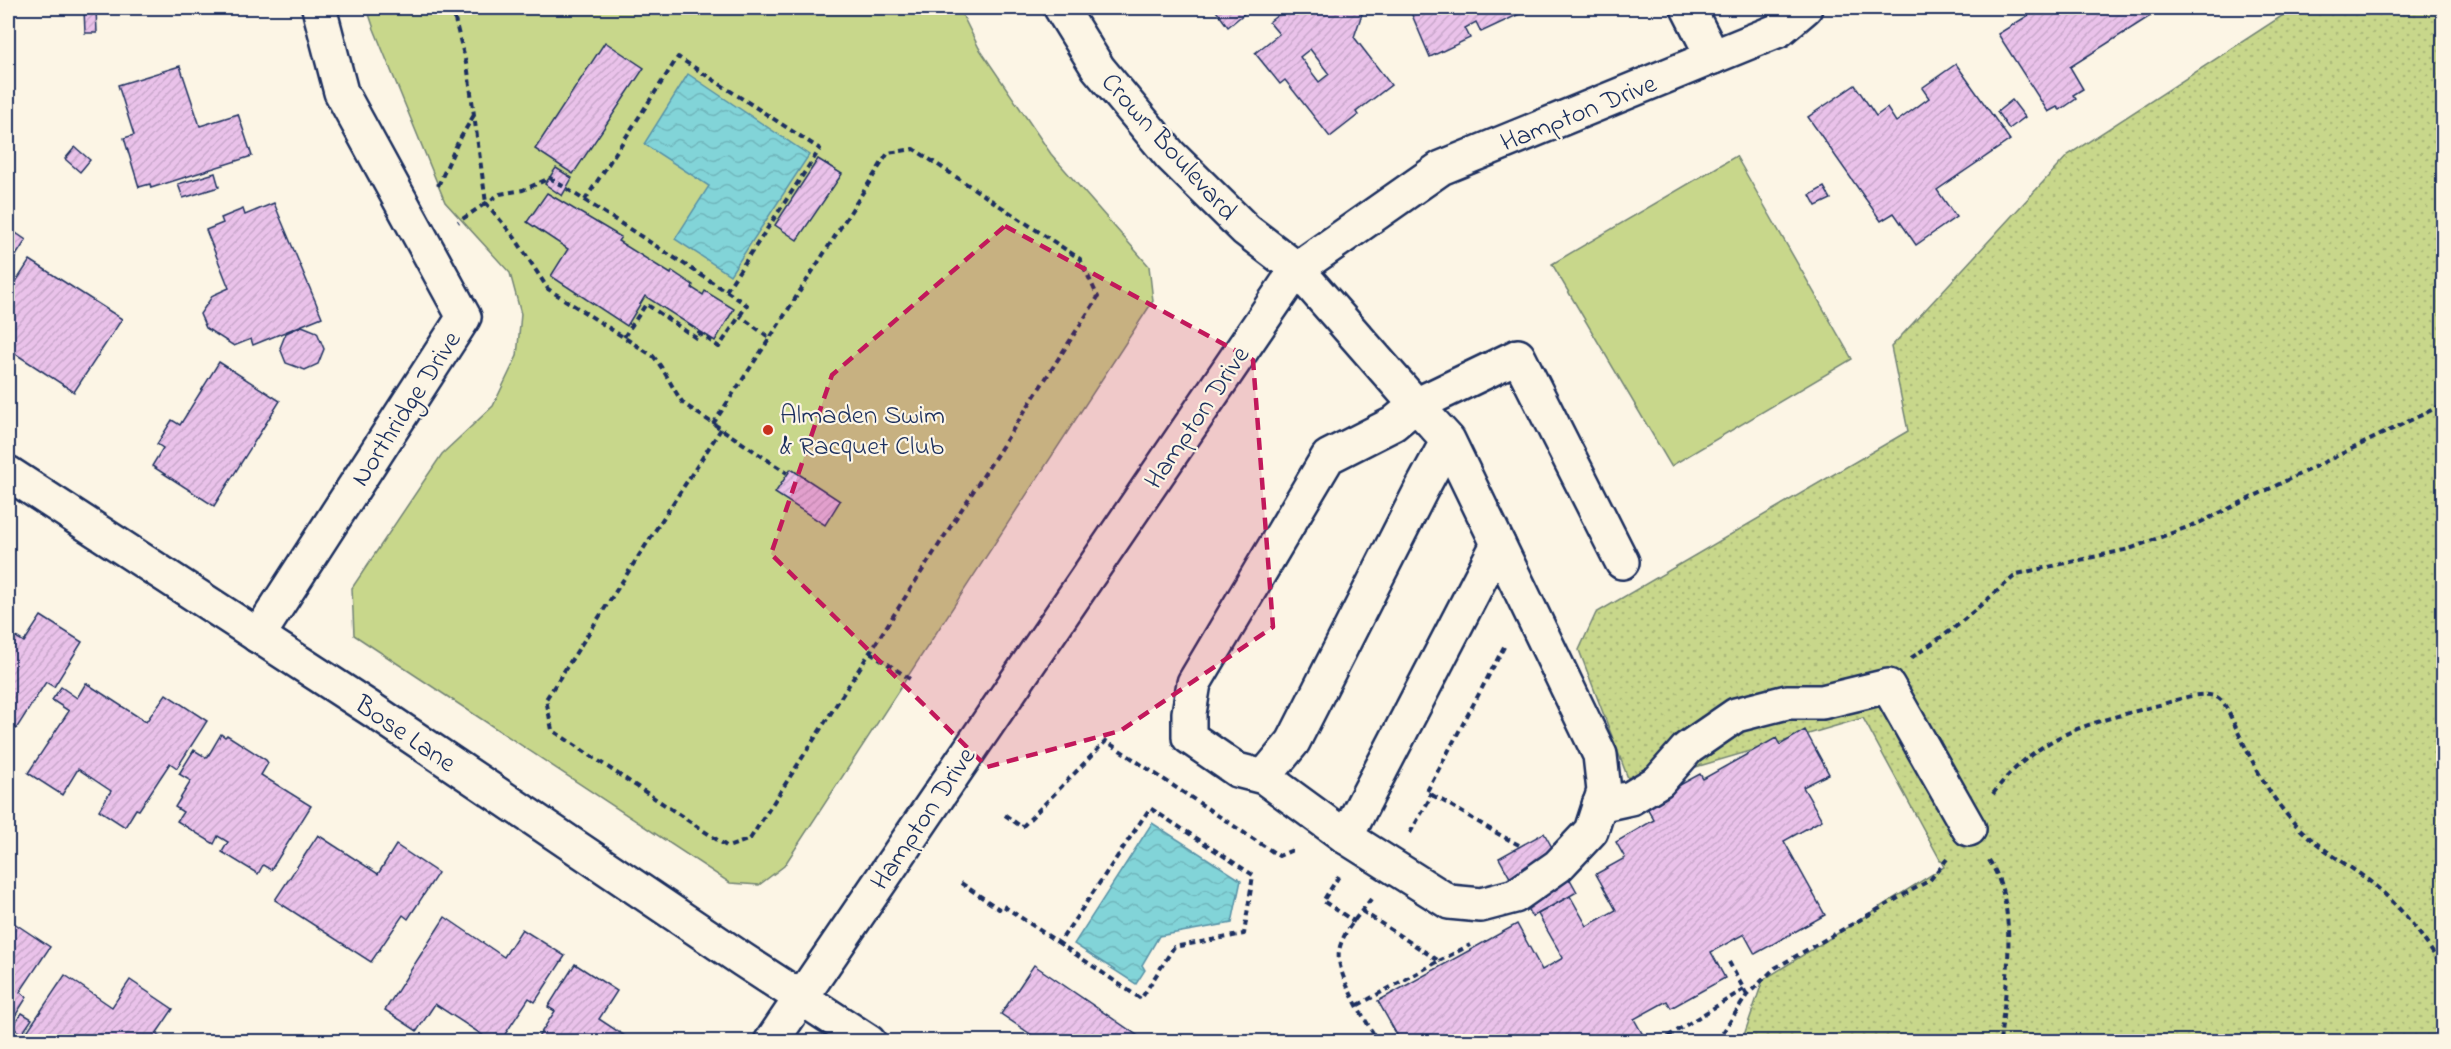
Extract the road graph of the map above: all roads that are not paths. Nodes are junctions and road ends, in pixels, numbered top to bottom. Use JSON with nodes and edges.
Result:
{"nodes":[{"id":1,"x":1061,"y":8,"type":"edge"},
{"id":2,"x":1688,"y":8,"type":"edge"},
{"id":3,"x":1805,"y":8,"type":"edge"},
{"id":4,"x":327,"y":10,"type":"edge"},
{"id":5,"x":1713,"y":57,"type":"junction"},
{"id":6,"x":1297,"y":268,"type":"junction"},
{"id":7,"x":1405,"y":415,"type":"junction"},
{"id":8,"x":1448,"y":440,"type":"junction"},
{"id":9,"x":8,"y":473,"type":"edge"},
{"id":10,"x":1498,"y":544,"type":"junction"},
{"id":11,"x":1622,"y":562,"type":"dead end"},
{"id":12,"x":258,"y":636,"type":"junction"},
{"id":13,"x":1264,"y":777,"type":"junction"},
{"id":14,"x":1599,"y":805,"type":"junction"},
{"id":15,"x":1969,"y":829,"type":"road end"},
{"id":16,"x":1346,"y":837,"type":"junction"},
{"id":17,"x":801,"y":997,"type":"junction"},
{"id":18,"x":771,"y":1041,"type":"edge"},
{"id":19,"x":869,"y":1041,"type":"edge"}],
"edges":[{"from":1,"to":6,"type":"street","name":"Crown Boulevard"},
{"from":2,"to":5,"type":"street"},
{"from":3,"to":5,"type":"street","name":"Hampton Drive"},
{"from":4,"to":12,"type":"street","name":"Northridge Drive"},
{"from":5,"to":6,"type":"street","name":"Hampton Drive"},
{"from":6,"to":7,"type":"street","name":"Crown Boulevard"},
{"from":6,"to":17,"type":"street","name":"Hampton Drive"},
{"from":7,"to":8,"type":"street","name":"Crown Boulevard"},
{"from":7,"to":11,"type":"street"},
{"from":7,"to":13,"type":"street"},
{"from":8,"to":10,"type":"street","name":"Crown Boulevard"},
{"from":8,"to":13,"type":"street"},
{"from":9,"to":12,"type":"street","name":"Bose Lane"},
{"from":10,"to":14,"type":"street","name":"Crown Boulevard"},
{"from":10,"to":16,"type":"street"},
{"from":12,"to":17,"type":"street","name":"Bose Lane"},
{"from":13,"to":16,"type":"street","name":"Crown Boulevard"},
{"from":14,"to":15,"type":"street"},
{"from":14,"to":16,"type":"street","name":"Crown Boulevard"},
{"from":17,"to":18,"type":"street","name":"Hampton Drive"},
{"from":17,"to":19,"type":"street","name":"Bose Lane"}]}
